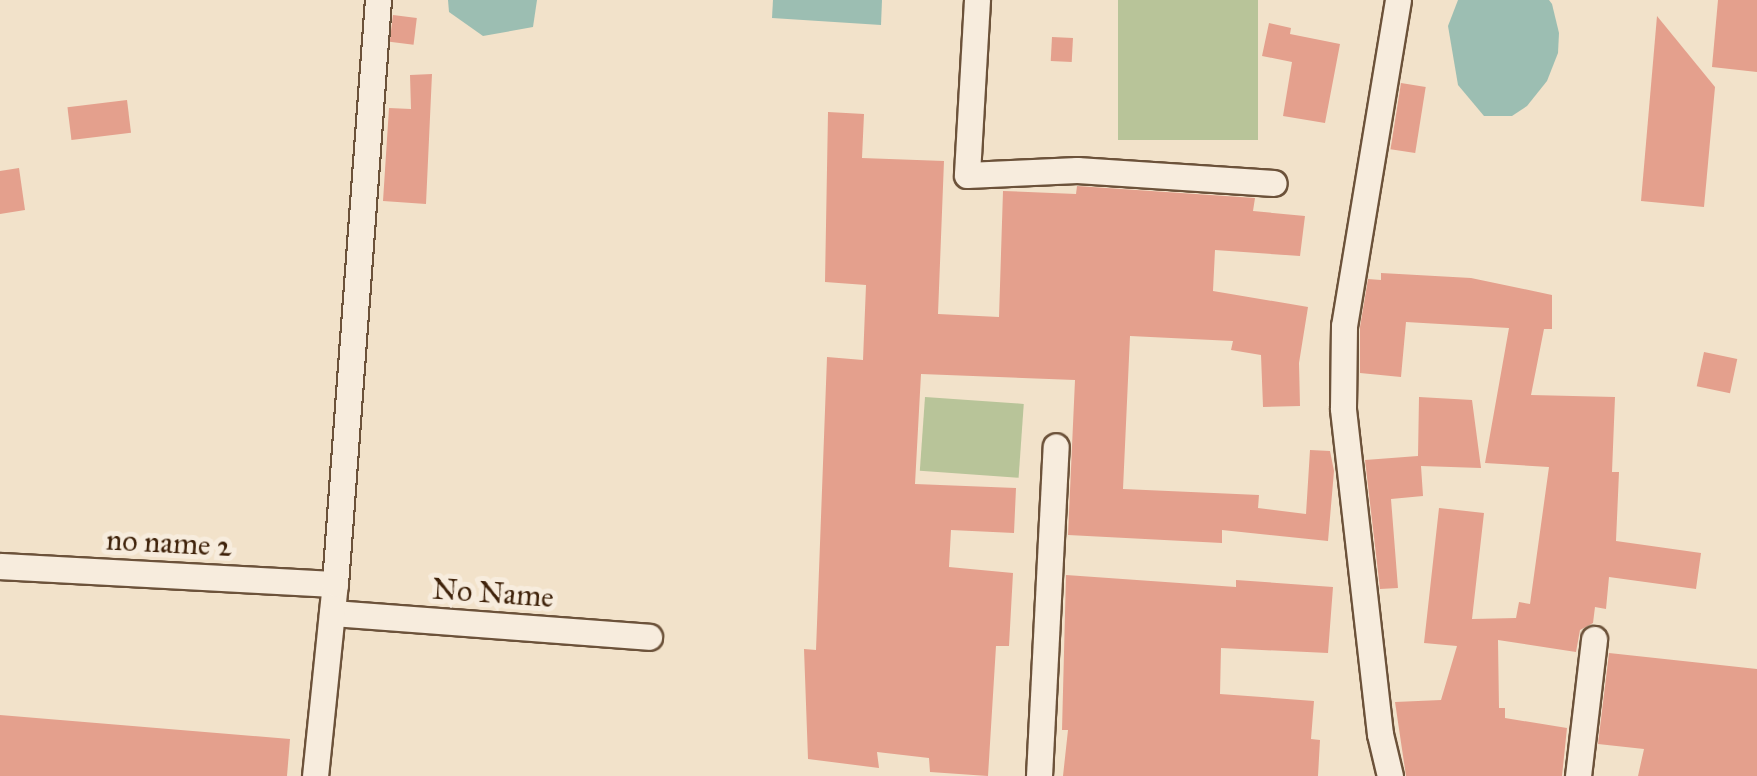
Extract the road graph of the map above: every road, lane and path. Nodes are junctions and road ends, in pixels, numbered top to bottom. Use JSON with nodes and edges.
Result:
{"nodes":[{"id":1,"x":378,"y":0,"type":"edge"},
{"id":2,"x":977,"y":0,"type":"edge"},
{"id":3,"x":1398,"y":0,"type":"edge"},
{"id":4,"x":1274,"y":183,"type":"dead end"},
{"id":5,"x":1056,"y":446,"type":"dead end"},
{"id":6,"x":0,"y":566,"type":"edge"},
{"id":7,"x":336,"y":584,"type":"junction"},
{"id":8,"x":332,"y":614,"type":"junction"},
{"id":9,"x":650,"y":637,"type":"dead end"},
{"id":10,"x":1594,"y":638,"type":"dead end"},
{"id":11,"x":315,"y":776,"type":"edge"},
{"id":12,"x":1039,"y":776,"type":"edge"},
{"id":13,"x":1390,"y":776,"type":"edge"},
{"id":14,"x":1578,"y":776,"type":"edge"}],
"edges":[{"from":1,"to":7,"type":"street"},
{"from":2,"to":4,"type":"street"},
{"from":3,"to":13,"type":"street"},
{"from":5,"to":12,"type":"street"},
{"from":6,"to":7,"type":"street","name":"no name 2"},
{"from":7,"to":8,"type":"street"},
{"from":8,"to":9,"type":"street","name":"No Name"},
{"from":8,"to":11,"type":"street"},
{"from":10,"to":14,"type":"street"}]}
